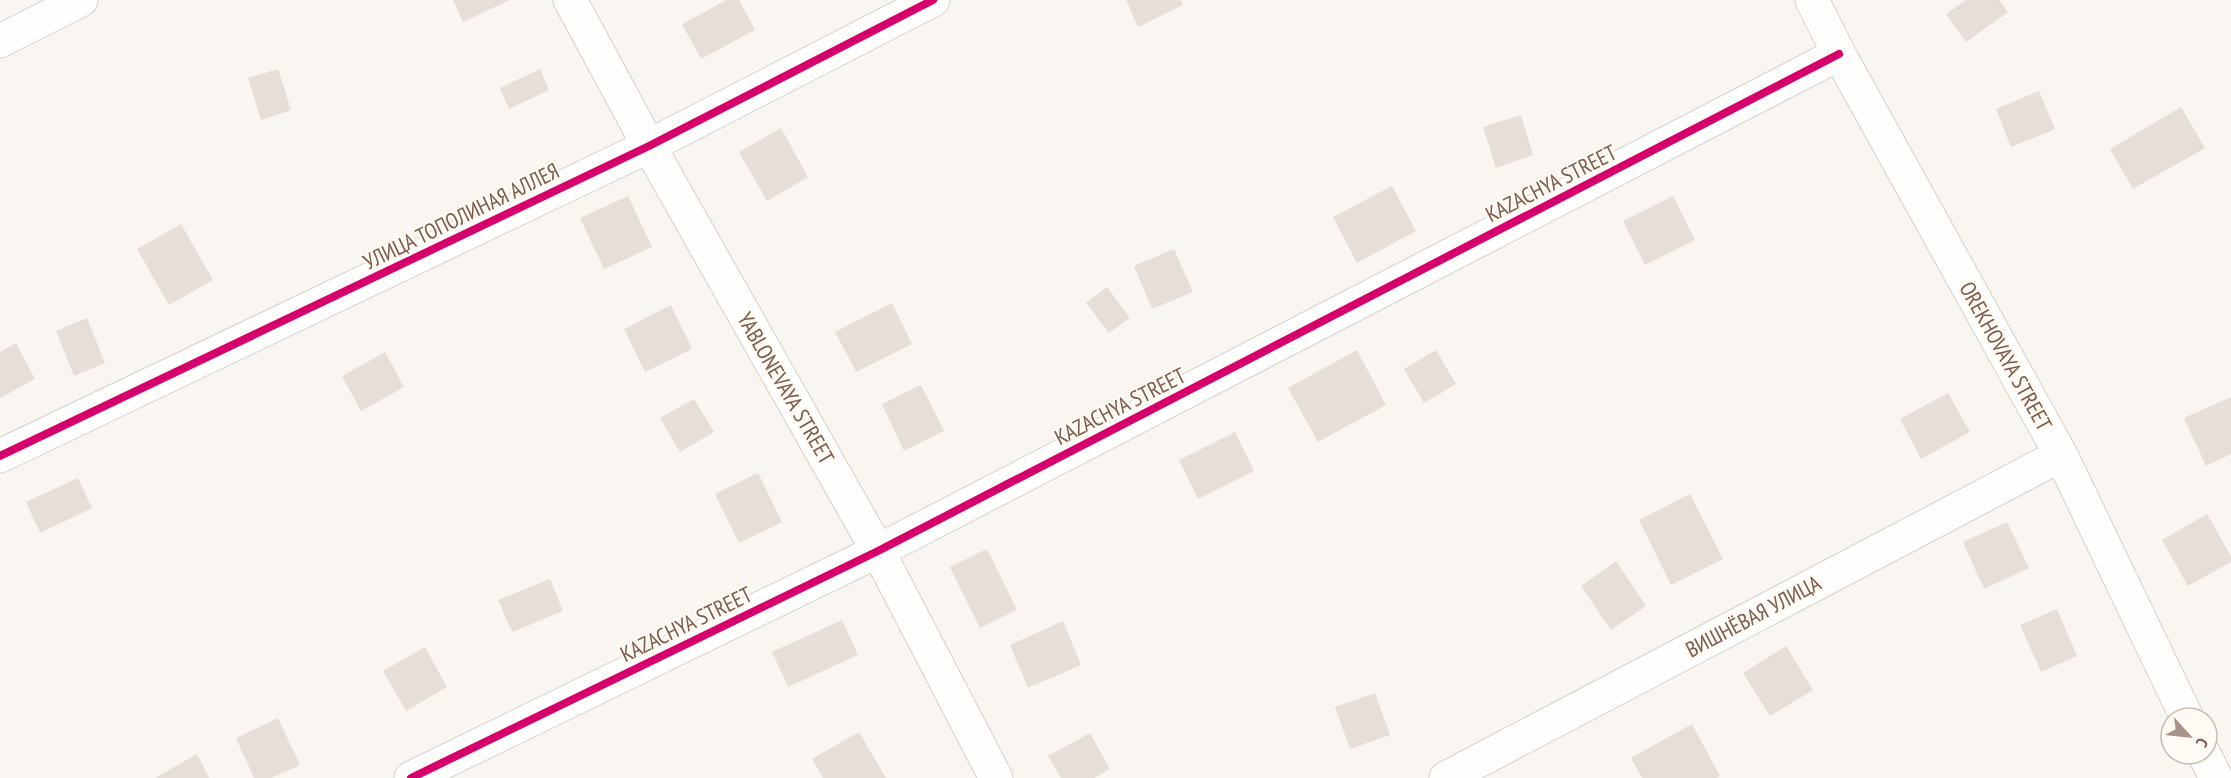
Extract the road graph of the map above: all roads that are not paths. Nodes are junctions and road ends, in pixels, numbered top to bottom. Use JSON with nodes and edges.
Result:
{"nodes":[{"id":1,"x":81,"y":0,"type":"edge"},
{"id":2,"x":570,"y":0,"type":"edge"},
{"id":3,"x":933,"y":0,"type":"edge"},
{"id":4,"x":1812,"y":0,"type":"edge"},
{"id":5,"x":0,"y":41,"type":"edge"},
{"id":6,"x":1839,"y":54,"type":"junction"},
{"id":7,"x":649,"y":146,"type":"junction"},
{"id":8,"x":2061,"y":455,"type":"junction"},
{"id":9,"x":0,"y":456,"type":"edge"},
{"id":10,"x":878,"y":551,"type":"junction"},
{"id":11,"x":2181,"y":706,"type":"edge"},
{"id":12,"x":411,"y":778,"type":"edge"},
{"id":13,"x":996,"y":778,"type":"edge"},
{"id":14,"x":1446,"y":778,"type":"edge"}],
"edges":[{"from":1,"to":5,"type":"street"},
{"from":2,"to":7,"type":"street","name":"YABLONEVAYA STREET"},
{"from":3,"to":7,"type":"street","name":"УЛИЦА ТОПОЛИНАЯ АЛЛЕЯ"},
{"from":4,"to":6,"type":"street","name":"OREKHOVAYA STREET"},
{"from":6,"to":8,"type":"street","name":"OREKHOVAYA STREET"},
{"from":6,"to":10,"type":"street","name":"KAZACHYA STREET"},
{"from":7,"to":9,"type":"street","name":"УЛИЦА ТОПОЛИНАЯ АЛЛЕЯ"},
{"from":7,"to":10,"type":"street","name":"YABLONEVAYA STREET"},
{"from":8,"to":11,"type":"street","name":"OREKHOVAYA STREET"},
{"from":8,"to":14,"type":"street","name":"ВИШНЁВАЯ УЛИЦА"},
{"from":10,"to":12,"type":"street","name":"KAZACHYA STREET"},
{"from":10,"to":13,"type":"street","name":"YABLONEVAYA STREET"}]}
